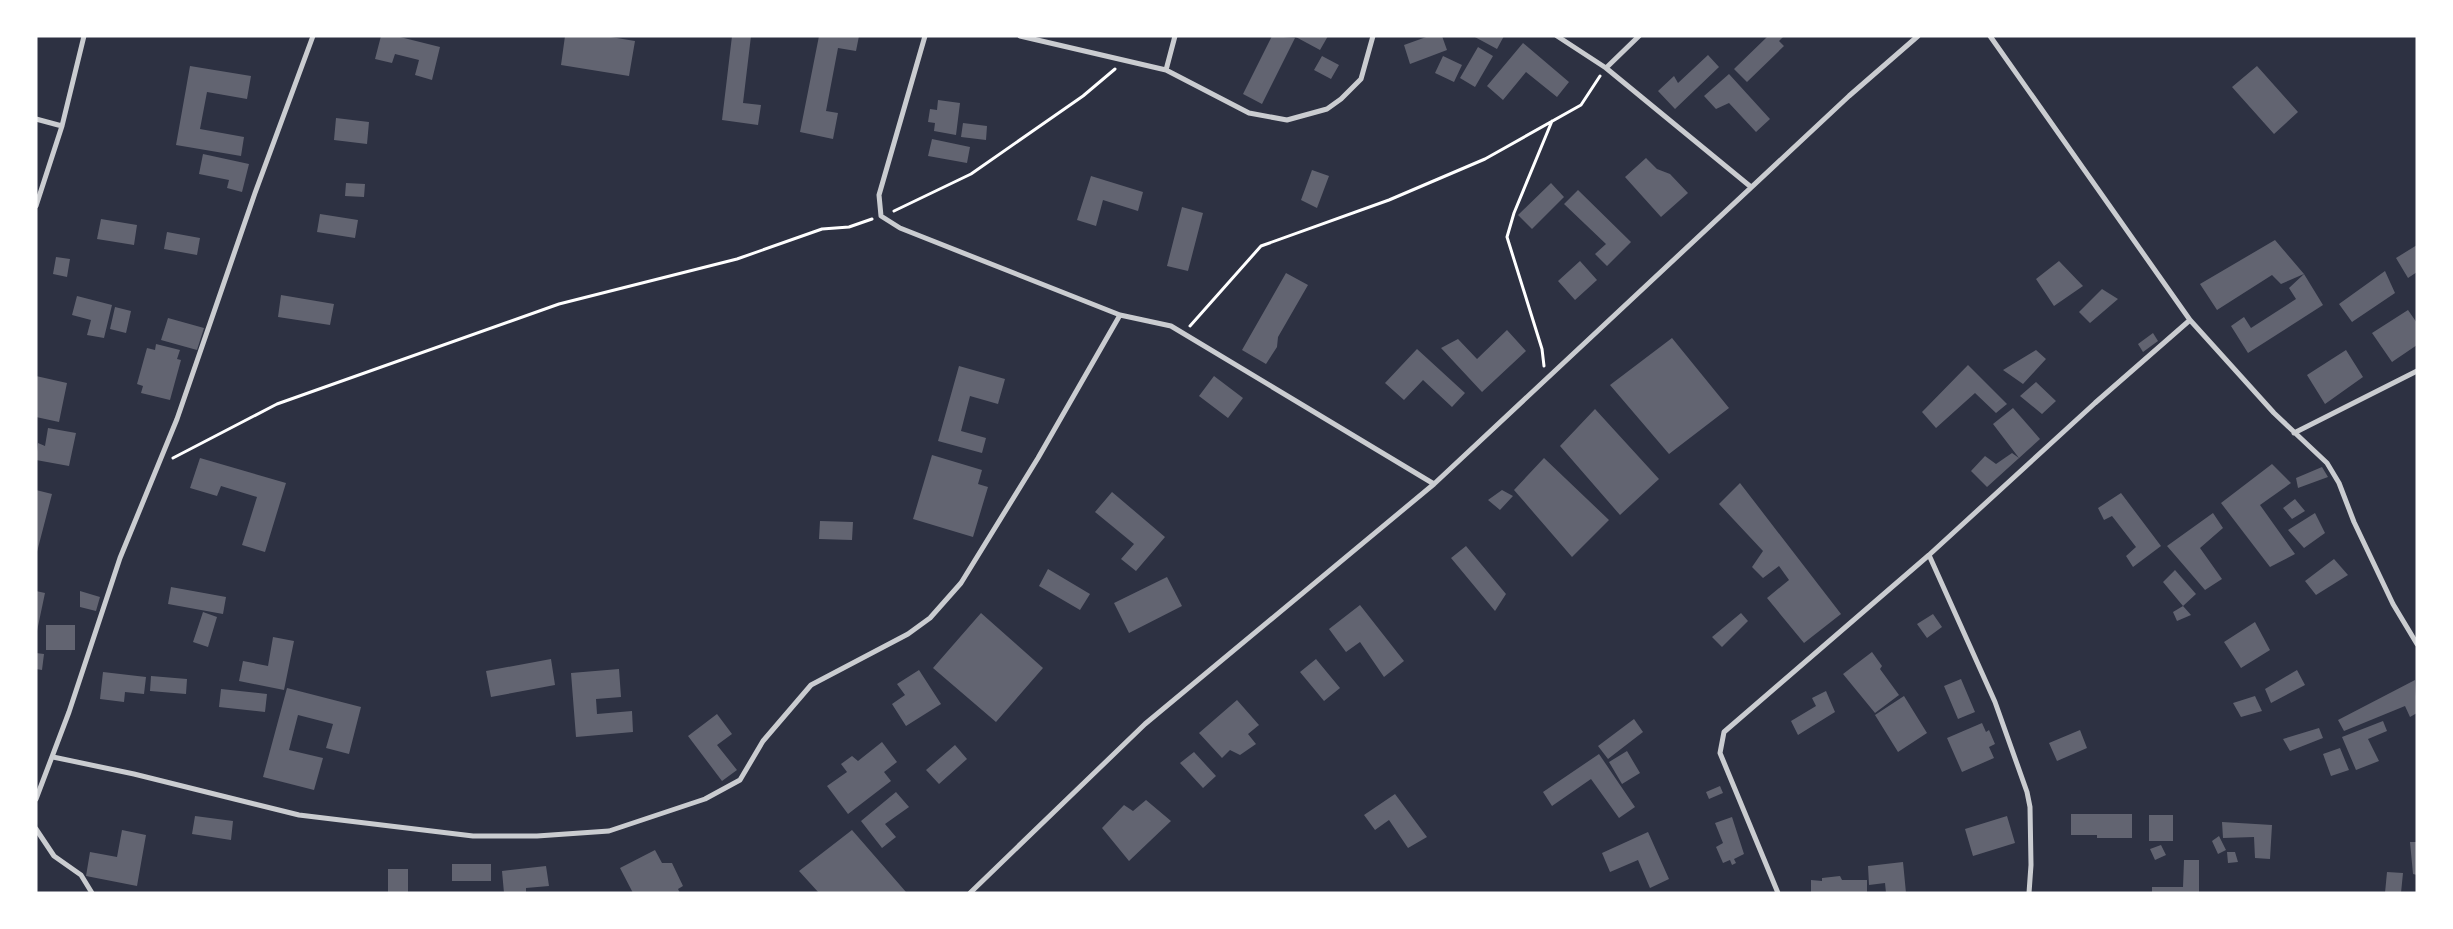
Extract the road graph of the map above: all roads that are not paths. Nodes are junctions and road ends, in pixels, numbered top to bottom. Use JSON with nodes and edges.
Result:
{"nodes":[{"id":1,"x":84,"y":36,"type":"edge"},
{"id":2,"x":313,"y":36,"type":"edge"},
{"id":3,"x":925,"y":36,"type":"edge"},
{"id":4,"x":1020,"y":36,"type":"edge"},
{"id":5,"x":1175,"y":36,"type":"edge"},
{"id":6,"x":1373,"y":36,"type":"edge"},
{"id":7,"x":1557,"y":36,"type":"edge"},
{"id":8,"x":1639,"y":36,"type":"edge"},
{"id":9,"x":1918,"y":36,"type":"edge"},
{"id":10,"x":1990,"y":36,"type":"edge"},
{"id":11,"x":1606,"y":68,"type":"junction"},
{"id":12,"x":1166,"y":70,"type":"junction"},
{"id":13,"x":36,"y":119,"type":"edge"},
{"id":14,"x":62,"y":126,"type":"junction"},
{"id":15,"x":1751,"y":187,"type":"junction"},
{"id":16,"x":36,"y":206,"type":"edge"},
{"id":17,"x":1120,"y":315,"type":"junction"},
{"id":18,"x":2190,"y":320,"type":"junction"},
{"id":19,"x":2417,"y":371,"type":"edge"},
{"id":20,"x":2294,"y":434,"type":"junction"},
{"id":21,"x":1434,"y":484,"type":"junction"},
{"id":22,"x":1929,"y":555,"type":"junction"},
{"id":23,"x":2417,"y":644,"type":"edge"},
{"id":24,"x":52,"y":757,"type":"junction"},
{"id":25,"x":36,"y":799,"type":"edge"},
{"id":26,"x":36,"y":829,"type":"edge"},
{"id":27,"x":92,"y":893,"type":"edge"},
{"id":28,"x":970,"y":893,"type":"edge"},
{"id":29,"x":1778,"y":893,"type":"edge"},
{"id":30,"x":2029,"y":893,"type":"edge"}],
"edges":[{"from":1,"to":14,"type":"street"},
{"from":2,"to":24,"type":"street"},
{"from":3,"to":17,"type":"street"},
{"from":4,"to":12,"type":"street"},
{"from":5,"to":12,"type":"street"},
{"from":6,"to":12,"type":"street"},
{"from":7,"to":11,"type":"street"},
{"from":8,"to":11,"type":"street"},
{"from":9,"to":15,"type":"street"},
{"from":10,"to":18,"type":"street"},
{"from":11,"to":15,"type":"street"},
{"from":13,"to":14,"type":"street"},
{"from":14,"to":16,"type":"street"},
{"from":15,"to":21,"type":"street"},
{"from":17,"to":21,"type":"street"},
{"from":17,"to":24,"type":"street"},
{"from":18,"to":20,"type":"street"},
{"from":18,"to":22,"type":"street"},
{"from":19,"to":20,"type":"street"},
{"from":20,"to":23,"type":"street"},
{"from":21,"to":28,"type":"street"},
{"from":22,"to":29,"type":"street"},
{"from":22,"to":30,"type":"street"},
{"from":24,"to":25,"type":"street"},
{"from":26,"to":27,"type":"street"}]}
